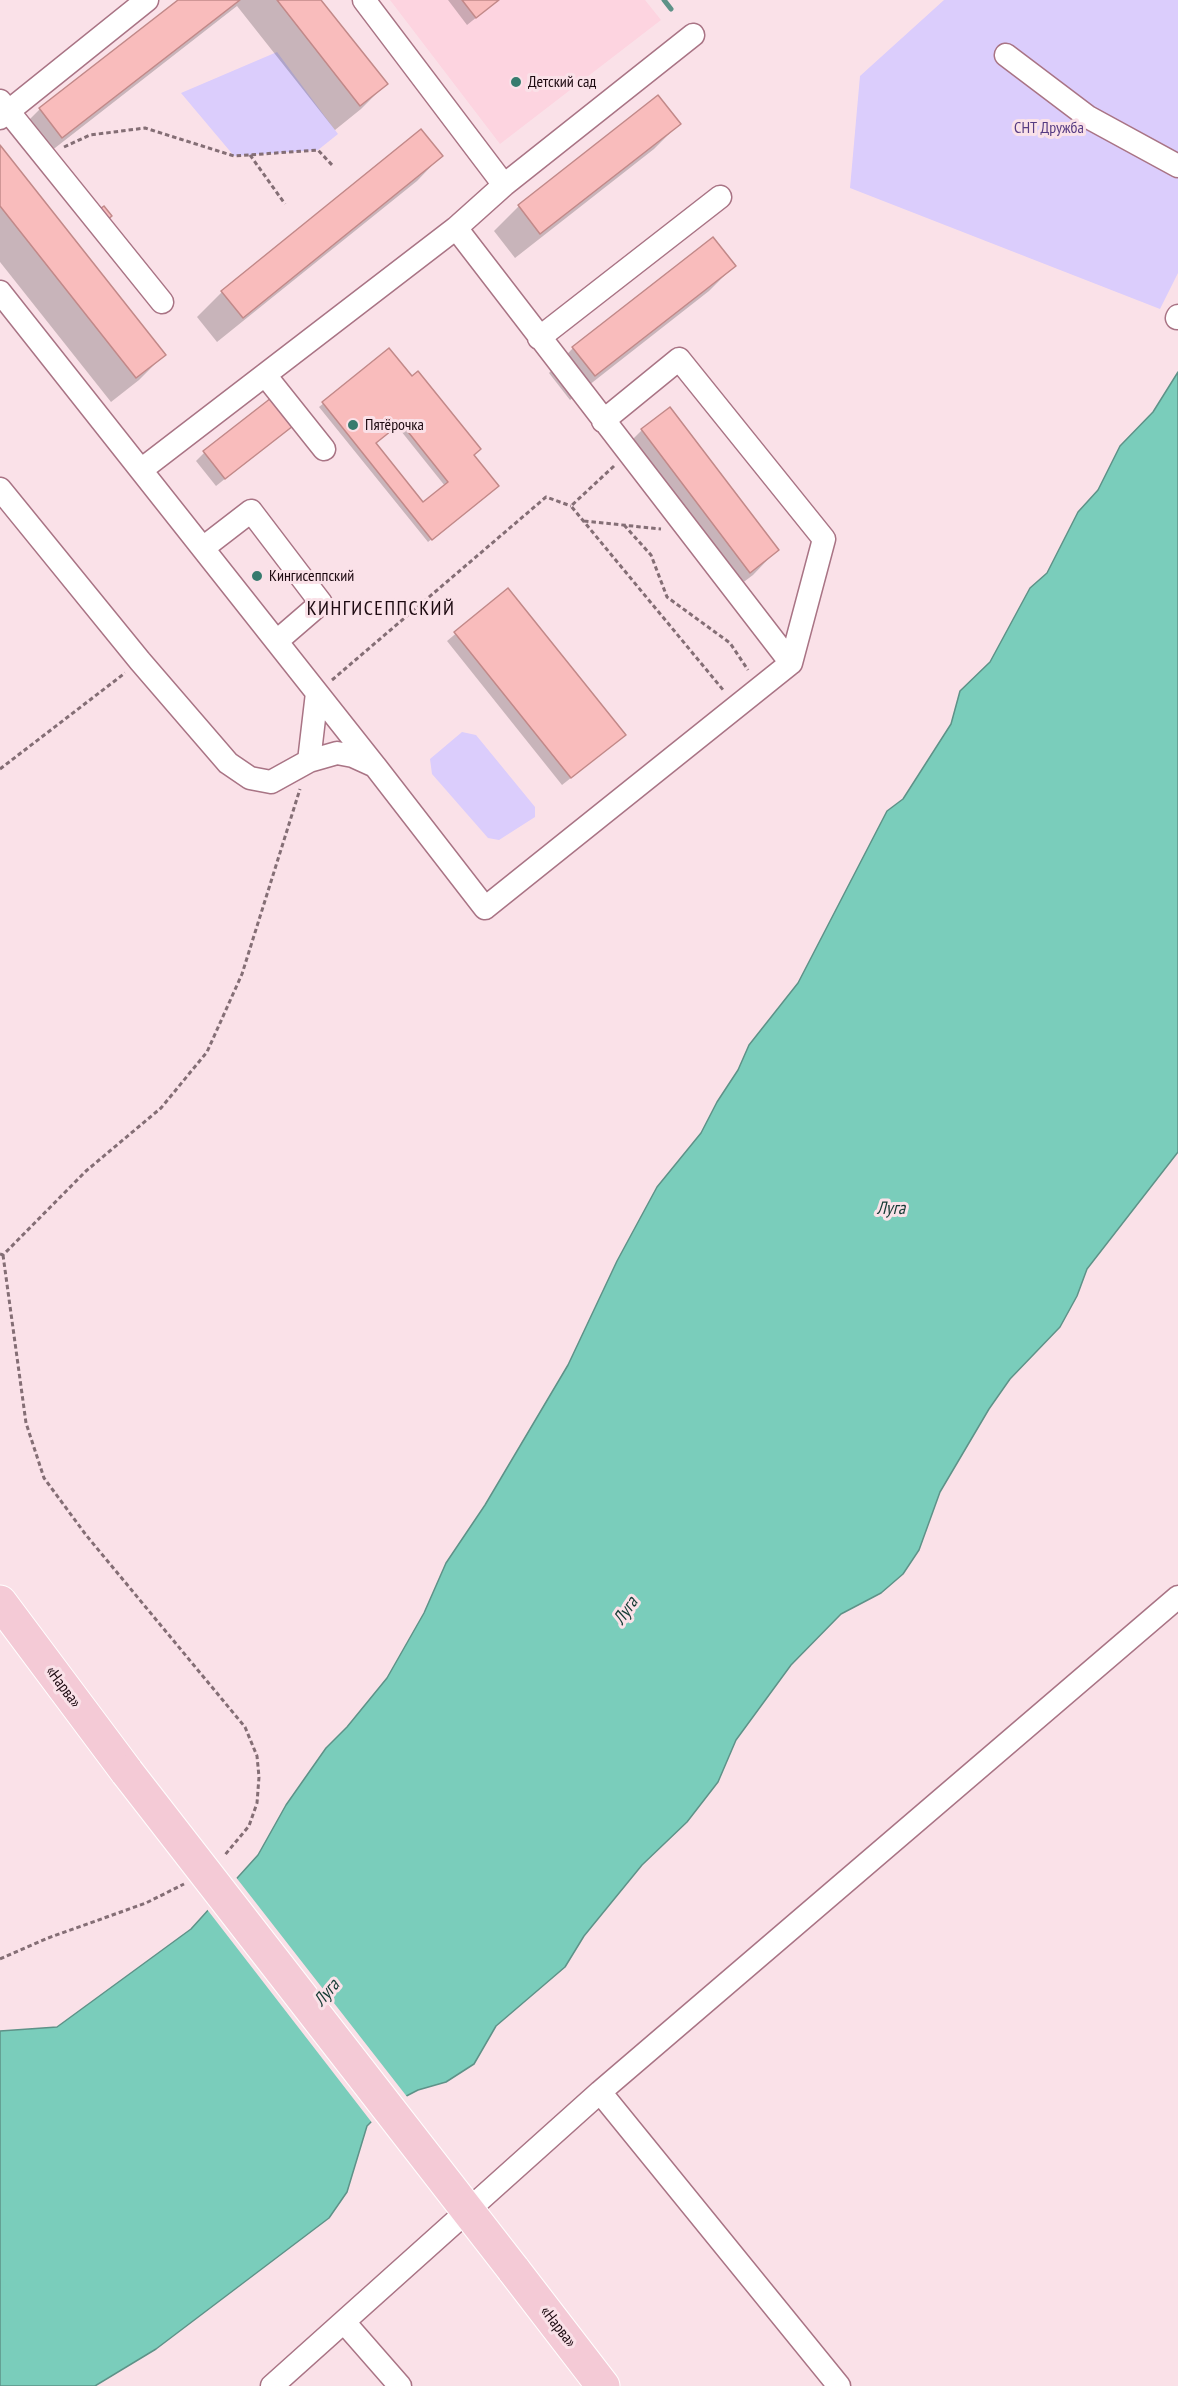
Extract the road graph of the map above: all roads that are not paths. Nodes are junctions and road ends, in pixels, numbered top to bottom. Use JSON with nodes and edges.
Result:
{"nodes":[{"id":1,"x":147,"y":0,"type":"edge"},
{"id":2,"x":364,"y":0,"type":"edge"},
{"id":3,"x":693,"y":35,"type":"dead end"},
{"id":4,"x":1006,"y":55,"type":"dead end"},
{"id":5,"x":3,"y":110,"type":"edge"},
{"id":6,"x":1178,"y":166,"type":"edge"},
{"id":7,"x":504,"y":185,"type":"junction"},
{"id":8,"x":720,"y":197,"type":"dead end"},
{"id":9,"x":456,"y":228,"type":"junction"},
{"id":10,"x":0,"y":292,"type":"edge"},
{"id":11,"x":162,"y":302,"type":"dead end"},
{"id":12,"x":539,"y":338,"type":"junction"},
{"id":13,"x":265,"y":375,"type":"junction"},
{"id":14,"x":603,"y":421,"type":"junction"},
{"id":15,"x":324,"y":449,"type":"dead end"},
{"id":16,"x":141,"y":470,"type":"junction"},
{"id":17,"x":0,"y":489,"type":"edge"},
{"id":18,"x":203,"y":548,"type":"junction"},
{"id":19,"x":277,"y":641,"type":"junction"},
{"id":20,"x":791,"y":663,"type":"junction"},
{"id":21,"x":316,"y":693,"type":"junction"},
{"id":22,"x":309,"y":761,"type":"junction"},
{"id":23,"x":375,"y":766,"type":"junction"},
{"id":24,"x":1178,"y":1597,"type":"edge"},
{"id":25,"x":0,"y":1602,"type":"edge"},
{"id":26,"x":600,"y":2092,"type":"junction"},
{"id":27,"x":344,"y":2322,"type":"junction"},
{"id":28,"x":272,"y":2386,"type":"edge"},
{"id":29,"x":400,"y":2386,"type":"edge"},
{"id":30,"x":603,"y":2386,"type":"edge"},
{"id":31,"x":839,"y":2386,"type":"edge"}],
"edges":[{"from":1,"to":5,"type":"street"},
{"from":2,"to":7,"type":"street"},
{"from":3,"to":7,"type":"street"},
{"from":4,"to":6,"type":"street"},
{"from":5,"to":11,"type":"street"},
{"from":7,"to":9,"type":"street"},
{"from":8,"to":12,"type":"street"},
{"from":9,"to":12,"type":"street"},
{"from":9,"to":13,"type":"street"},
{"from":10,"to":16,"type":"street"},
{"from":12,"to":14,"type":"street"},
{"from":13,"to":15,"type":"street"},
{"from":13,"to":16,"type":"street"},
{"from":14,"to":20,"type":"street"},
{"from":14,"to":20,"type":"street"},
{"from":16,"to":18,"type":"street"},
{"from":17,"to":22,"type":"street"},
{"from":18,"to":19,"type":"street"},
{"from":18,"to":19,"type":"street"},
{"from":19,"to":21,"type":"street"},
{"from":20,"to":23,"type":"street"},
{"from":21,"to":22,"type":"street"},
{"from":21,"to":23,"type":"street"},
{"from":22,"to":23,"type":"street"},
{"from":24,"to":26,"type":"street"},
{"from":25,"to":30,"type":"highway","name":"«Нарва»","bridge":true},
{"from":26,"to":27,"type":"street"},
{"from":26,"to":31,"type":"street"},
{"from":27,"to":28,"type":"street"},
{"from":27,"to":29,"type":"street"}]}
